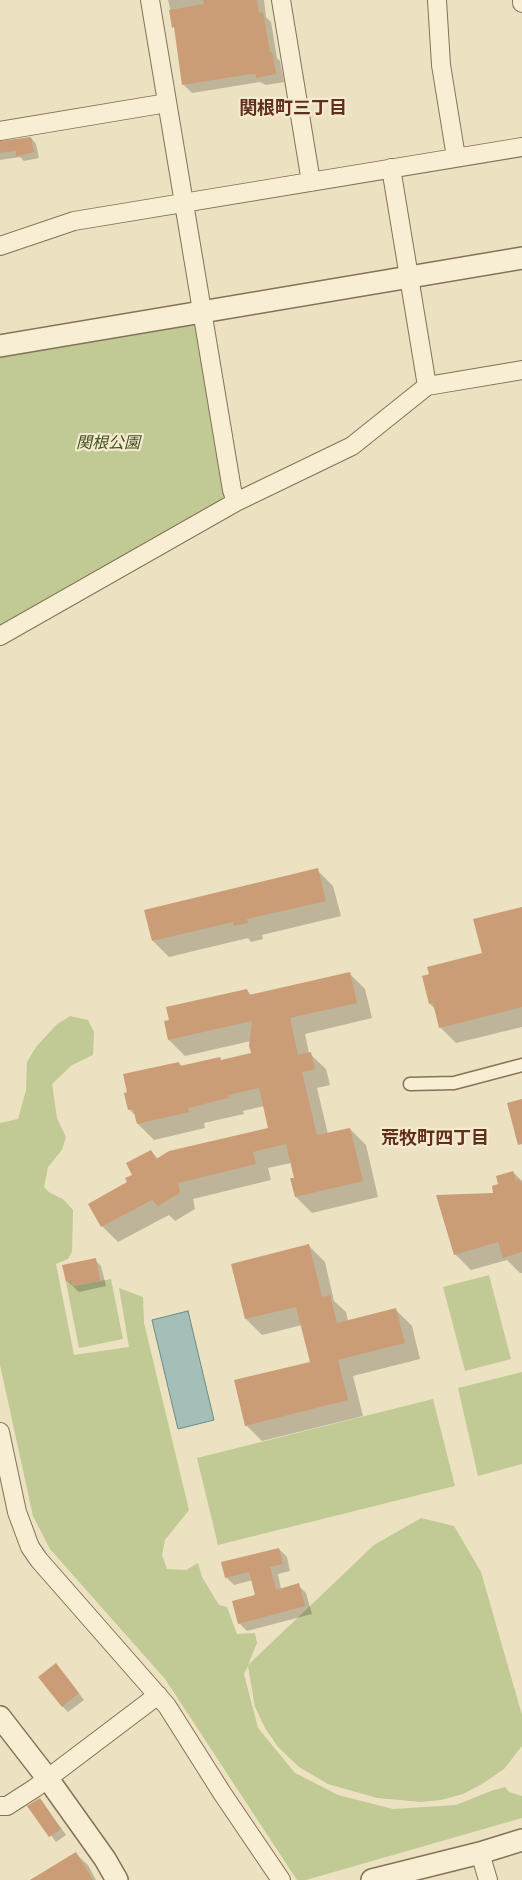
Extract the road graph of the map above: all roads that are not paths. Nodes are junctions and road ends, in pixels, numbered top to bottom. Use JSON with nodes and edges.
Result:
{"nodes":[{"id":1,"x":150,"y":0,"type":"edge"},
{"id":2,"x":281,"y":0,"type":"edge"},
{"id":3,"x":437,"y":0,"type":"edge"},
{"id":4,"x":166,"y":103,"type":"junction"},
{"id":5,"x":0,"y":131,"type":"edge"},
{"id":6,"x":522,"y":147,"type":"edge"},
{"id":7,"x":456,"y":157,"type":"junction"},
{"id":8,"x":392,"y":168,"type":"junction"},
{"id":9,"x":311,"y":182,"type":"junction"},
{"id":10,"x":184,"y":203,"type":"junction"},
{"id":11,"x":0,"y":246,"type":"edge"},
{"id":12,"x":522,"y":258,"type":"edge"},
{"id":13,"x":409,"y":277,"type":"junction"},
{"id":14,"x":204,"y":312,"type":"junction"},
{"id":15,"x":0,"y":346,"type":"edge"},
{"id":16,"x":522,"y":370,"type":"edge"},
{"id":17,"x":427,"y":386,"type":"junction"},
{"id":18,"x":236,"y":502,"type":"junction"},
{"id":19,"x":0,"y":636,"type":"edge"},
{"id":20,"x":522,"y":1065,"type":"edge"},
{"id":21,"x":410,"y":1084,"type":"dead end"},
{"id":22,"x":0,"y":1432,"type":"edge"},
{"id":23,"x":5,"y":1480,"type":"edge"},
{"id":24,"x":158,"y":1695,"type":"junction"},
{"id":25,"x":0,"y":1717,"type":"edge"},
{"id":26,"x":48,"y":1778,"type":"junction"},
{"id":27,"x":0,"y":1806,"type":"edge"},
{"id":28,"x":522,"y":1840,"type":"edge"},
{"id":29,"x":480,"y":1853,"type":"junction"},
{"id":30,"x":117,"y":1880,"type":"edge"},
{"id":31,"x":281,"y":1880,"type":"edge"},
{"id":32,"x":372,"y":1880,"type":"edge"},
{"id":33,"x":488,"y":1880,"type":"edge"}],
"edges":[{"from":1,"to":4,"type":"street"},
{"from":2,"to":9,"type":"street"},
{"from":3,"to":7,"type":"street"},
{"from":4,"to":5,"type":"street"},
{"from":4,"to":10,"type":"street"},
{"from":6,"to":7,"type":"street"},
{"from":7,"to":8,"type":"street"},
{"from":8,"to":9,"type":"street"},
{"from":8,"to":13,"type":"street"},
{"from":9,"to":10,"type":"street"},
{"from":10,"to":11,"type":"street"},
{"from":10,"to":14,"type":"street"},
{"from":12,"to":13,"type":"street"},
{"from":13,"to":14,"type":"street"},
{"from":13,"to":17,"type":"street"},
{"from":14,"to":15,"type":"street"},
{"from":14,"to":18,"type":"street"},
{"from":16,"to":17,"type":"street"},
{"from":17,"to":18,"type":"street"},
{"from":18,"to":19,"type":"street"},
{"from":20,"to":21,"type":"street"},
{"from":22,"to":23,"type":"street"},
{"from":23,"to":24,"type":"street"},
{"from":24,"to":26,"type":"street"},
{"from":24,"to":31,"type":"street"},
{"from":25,"to":26,"type":"street"},
{"from":26,"to":27,"type":"street"},
{"from":26,"to":30,"type":"street"},
{"from":28,"to":29,"type":"street"},
{"from":29,"to":32,"type":"street"},
{"from":29,"to":33,"type":"street"}]}
